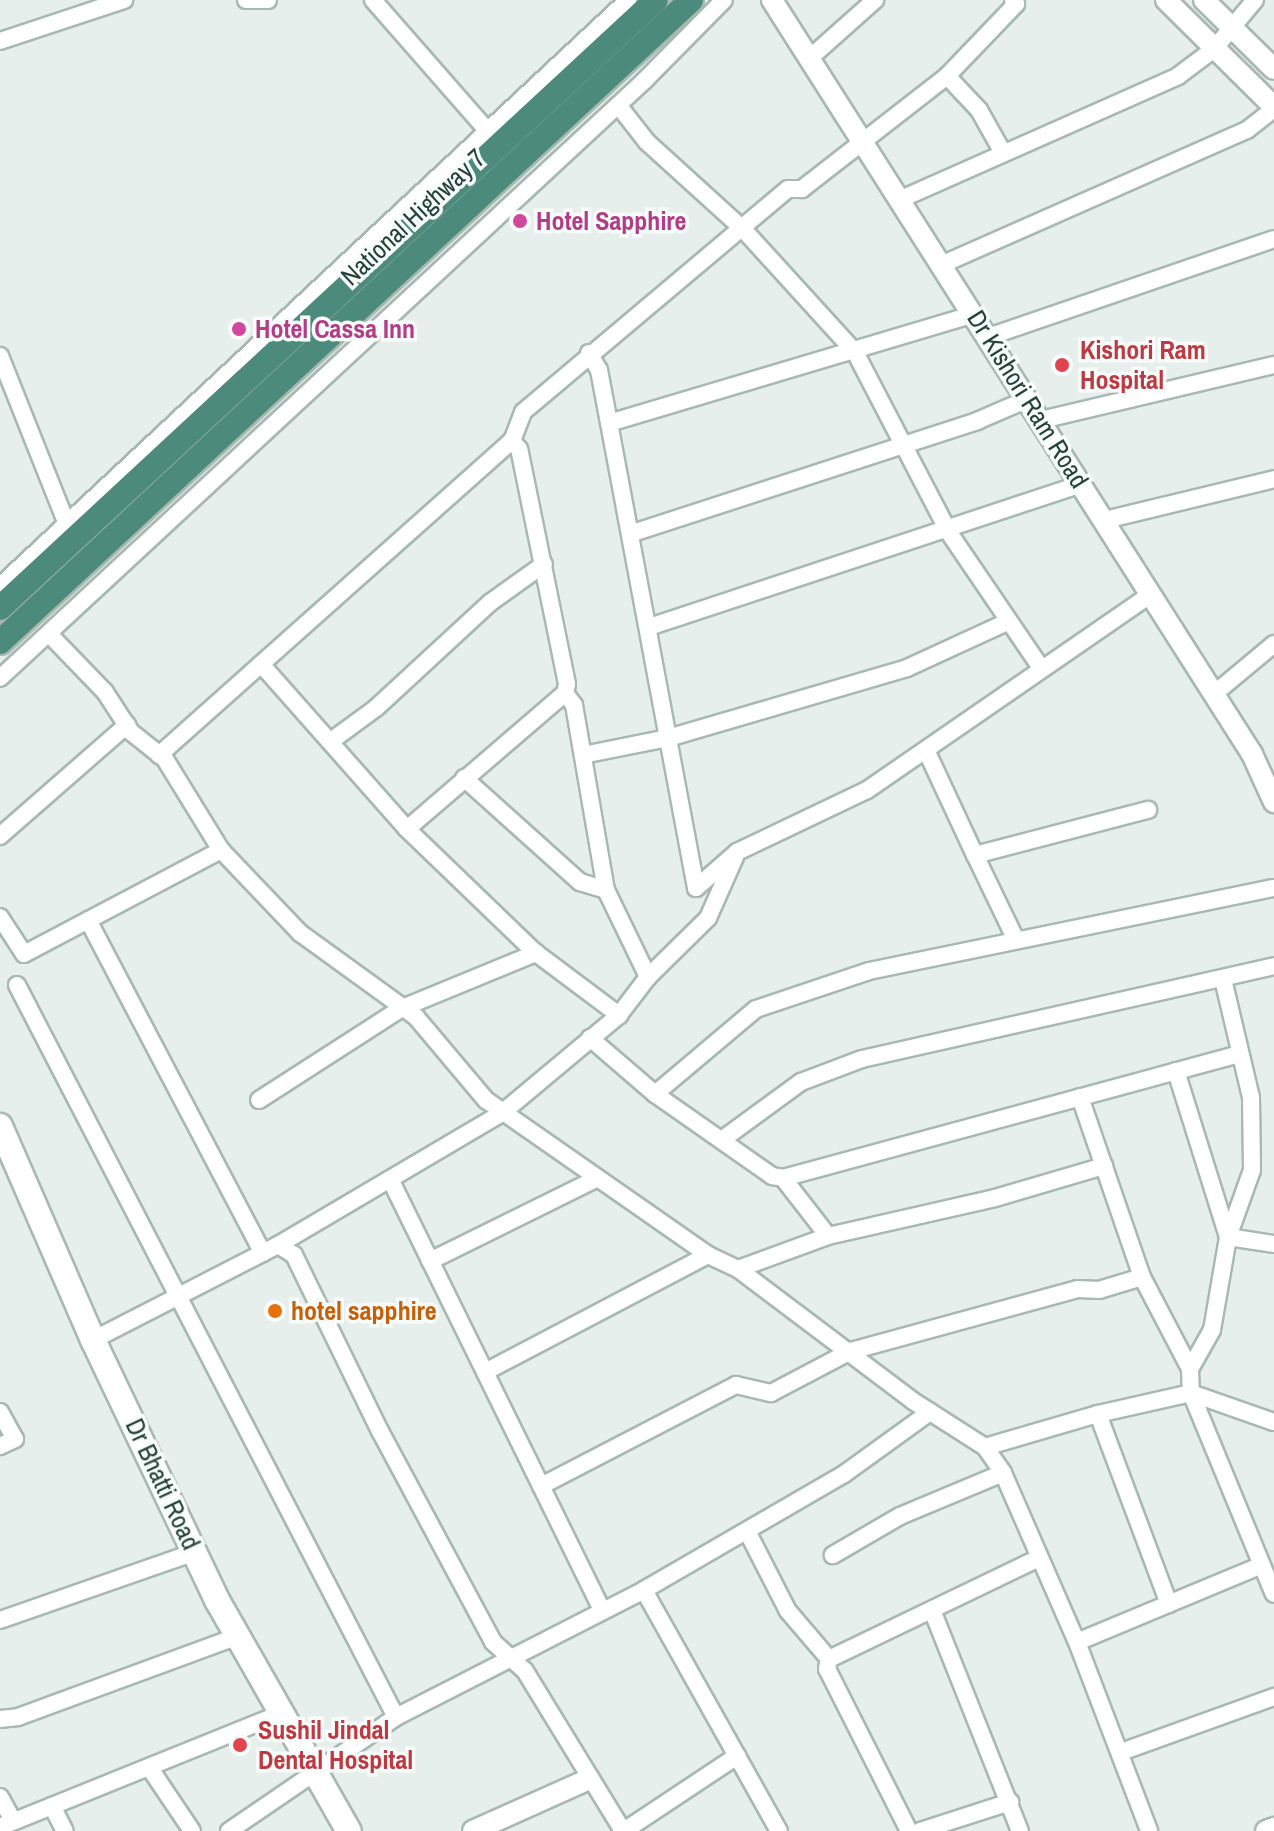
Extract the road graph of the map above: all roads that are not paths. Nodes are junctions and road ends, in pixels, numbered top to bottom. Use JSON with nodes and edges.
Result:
{"nodes":[{"id":1,"x":124,"y":0,"type":"edge"},
{"id":2,"x":246,"y":0,"type":"edge"},
{"id":3,"x":268,"y":0,"type":"edge"},
{"id":4,"x":373,"y":0,"type":"edge"},
{"id":5,"x":628,"y":0,"type":"edge"},
{"id":6,"x":656,"y":0,"type":"edge"},
{"id":7,"x":691,"y":0,"type":"edge"},
{"id":8,"x":724,"y":0,"type":"edge"},
{"id":9,"x":772,"y":0,"type":"edge"},
{"id":10,"x":875,"y":0,"type":"edge"},
{"id":11,"x":1013,"y":0,"type":"edge"},
{"id":12,"x":1166,"y":0,"type":"edge"},
{"id":13,"x":1204,"y":0,"type":"edge"},
{"id":14,"x":1255,"y":0,"type":"edge"},
{"id":15,"x":1233,"y":28,"type":"junction"},
{"id":16,"x":0,"y":41,"type":"edge"},
{"id":17,"x":1214,"y":49,"type":"junction"},
{"id":18,"x":811,"y":57,"type":"junction"},
{"id":19,"x":1274,"y":69,"type":"edge"},
{"id":20,"x":947,"y":76,"type":"junction"},
{"id":21,"x":618,"y":105,"type":"junction"},
{"id":22,"x":1274,"y":108,"type":"edge"},
{"id":23,"x":487,"y":130,"type":"junction"},
{"id":24,"x":863,"y":139,"type":"junction"},
{"id":25,"x":1002,"y":151,"type":"junction"},
{"id":26,"x":901,"y":199,"type":"junction"},
{"id":27,"x":743,"y":229,"type":"junction"},
{"id":28,"x":1274,"y":239,"type":"edge"},
{"id":29,"x":943,"y":264,"type":"junction"},
{"id":30,"x":974,"y":314,"type":"junction"},
{"id":31,"x":988,"y":337,"type":"junction"},
{"id":32,"x":855,"y":352,"type":"junction"},
{"id":33,"x":589,"y":353,"type":"junction"},
{"id":34,"x":0,"y":356,"type":"edge"},
{"id":35,"x":1274,"y":365,"type":"edge"},
{"id":36,"x":1028,"y":399,"type":"junction"},
{"id":37,"x":1041,"y":420,"type":"junction"},
{"id":38,"x":609,"y":423,"type":"junction"},
{"id":39,"x":512,"y":441,"type":"junction"},
{"id":40,"x":903,"y":444,"type":"junction"},
{"id":41,"x":1274,"y":479,"type":"edge"},
{"id":42,"x":1082,"y":484,"type":"junction"},
{"id":43,"x":1105,"y":520,"type":"junction"},
{"id":44,"x":67,"y":524,"type":"junction"},
{"id":45,"x":948,"y":531,"type":"junction"},
{"id":46,"x":633,"y":533,"type":"junction"},
{"id":47,"x":544,"y":564,"type":"junction"},
{"id":48,"x":0,"y":586,"type":"edge"},
{"id":49,"x":1151,"y":594,"type":"junction"},
{"id":50,"x":0,"y":608,"type":"edge"},
{"id":51,"x":1009,"y":621,"type":"junction"},
{"id":52,"x":649,"y":627,"type":"junction"},
{"id":53,"x":49,"y":634,"type":"junction"},
{"id":54,"x":0,"y":642,"type":"edge"},
{"id":55,"x":1274,"y":644,"type":"edge"},
{"id":56,"x":261,"y":664,"type":"junction"},
{"id":57,"x":1041,"y":668,"type":"junction"},
{"id":58,"x":0,"y":678,"type":"edge"},
{"id":59,"x":565,"y":693,"type":"junction"},
{"id":60,"x":1214,"y":694,"type":"junction"},
{"id":61,"x":127,"y":725,"type":"junction"},
{"id":62,"x":668,"y":738,"type":"junction"},
{"id":63,"x":331,"y":741,"type":"junction"},
{"id":64,"x":926,"y":750,"type":"junction"},
{"id":65,"x":159,"y":755,"type":"junction"},
{"id":66,"x":583,"y":755,"type":"junction"},
{"id":67,"x":464,"y":778,"type":"junction"},
{"id":68,"x":1274,"y":800,"type":"edge"},
{"id":69,"x":1148,"y":810,"type":"dead end"},
{"id":70,"x":407,"y":829,"type":"junction"},
{"id":71,"x":0,"y":836,"type":"edge"},
{"id":72,"x":221,"y":850,"type":"junction"},
{"id":73,"x":737,"y":852,"type":"junction"},
{"id":74,"x":975,"y":855,"type":"junction"},
{"id":75,"x":1274,"y":888,"type":"edge"},
{"id":76,"x":606,"y":890,"type":"junction"},
{"id":77,"x":0,"y":917,"type":"edge"},
{"id":78,"x":88,"y":920,"type":"junction"},
{"id":79,"x":1015,"y":938,"type":"junction"},
{"id":80,"x":536,"y":953,"type":"junction"},
{"id":81,"x":1274,"y":966,"type":"edge"},
{"id":82,"x":648,"y":977,"type":"junction"},
{"id":83,"x":1223,"y":979,"type":"junction"},
{"id":84,"x":17,"y":985,"type":"dead end"},
{"id":85,"x":402,"y":1008,"type":"junction"},
{"id":86,"x":619,"y":1015,"type":"junction"},
{"id":87,"x":590,"y":1038,"type":"junction"},
{"id":88,"x":1239,"y":1054,"type":"junction"},
{"id":89,"x":1176,"y":1071,"type":"junction"},
{"id":90,"x":655,"y":1094,"type":"junction"},
{"id":91,"x":1080,"y":1097,"type":"junction"},
{"id":92,"x":259,"y":1100,"type":"dead end"},
{"id":93,"x":502,"y":1113,"type":"junction"},
{"id":94,"x":0,"y":1126,"type":"edge"},
{"id":95,"x":723,"y":1139,"type":"junction"},
{"id":96,"x":1104,"y":1166,"type":"junction"},
{"id":97,"x":598,"y":1178,"type":"junction"},
{"id":98,"x":783,"y":1178,"type":"junction"},
{"id":99,"x":391,"y":1181,"type":"junction"},
{"id":100,"x":828,"y":1236,"type":"junction"},
{"id":101,"x":1228,"y":1237,"type":"junction"},
{"id":102,"x":1274,"y":1244,"type":"edge"},
{"id":103,"x":270,"y":1249,"type":"junction"},
{"id":104,"x":708,"y":1255,"type":"junction"},
{"id":105,"x":430,"y":1261,"type":"junction"},
{"id":106,"x":738,"y":1269,"type":"junction"},
{"id":107,"x":1142,"y":1277,"type":"junction"},
{"id":108,"x":178,"y":1299,"type":"junction"},
{"id":109,"x":93,"y":1340,"type":"junction"},
{"id":110,"x":851,"y":1351,"type":"junction"},
{"id":111,"x":1190,"y":1369,"type":"junction"},
{"id":112,"x":485,"y":1372,"type":"junction"},
{"id":113,"x":1191,"y":1393,"type":"junction"},
{"id":114,"x":0,"y":1412,"type":"edge"},
{"id":115,"x":930,"y":1412,"type":"junction"},
{"id":116,"x":1098,"y":1414,"type":"junction"},
{"id":117,"x":1274,"y":1422,"type":"edge"},
{"id":118,"x":0,"y":1446,"type":"edge"},
{"id":119,"x":985,"y":1447,"type":"junction"},
{"id":120,"x":1003,"y":1473,"type":"junction"},
{"id":121,"x":541,"y":1486,"type":"junction"},
{"id":122,"x":747,"y":1531,"type":"junction"},
{"id":123,"x":195,"y":1552,"type":"junction"},
{"id":124,"x":833,"y":1555,"type":"dead end"},
{"id":125,"x":1039,"y":1558,"type":"junction"},
{"id":126,"x":1262,"y":1565,"type":"junction"},
{"id":127,"x":644,"y":1590,"type":"junction"},
{"id":128,"x":1274,"y":1594,"type":"edge"},
{"id":129,"x":1169,"y":1604,"type":"junction"},
{"id":130,"x":601,"y":1607,"type":"junction"},
{"id":131,"x":932,"y":1610,"type":"junction"},
{"id":132,"x":0,"y":1620,"type":"edge"},
{"id":133,"x":238,"y":1636,"type":"junction"},
{"id":134,"x":1077,"y":1642,"type":"junction"},
{"id":135,"x":511,"y":1659,"type":"junction"},
{"id":136,"x":829,"y":1659,"type":"junction"},
{"id":137,"x":1274,"y":1697,"type":"edge"},
{"id":138,"x":282,"y":1713,"type":"junction"},
{"id":139,"x":396,"y":1717,"type":"junction"},
{"id":140,"x":0,"y":1719,"type":"edge"},
{"id":141,"x":1121,"y":1752,"type":"junction"},
{"id":142,"x":737,"y":1756,"type":"junction"},
{"id":143,"x":149,"y":1767,"type":"junction"},
{"id":144,"x":314,"y":1769,"type":"junction"},
{"id":145,"x":589,"y":1779,"type":"junction"},
{"id":146,"x":0,"y":1797,"type":"edge"},
{"id":147,"x":1010,"y":1802,"type":"junction"},
{"id":148,"x":52,"y":1806,"type":"junction"},
{"id":149,"x":6,"y":1823,"type":"edge"},
{"id":150,"x":1274,"y":1828,"type":"edge"},
{"id":151,"x":65,"y":1831,"type":"edge"},
{"id":152,"x":192,"y":1831,"type":"edge"},
{"id":153,"x":229,"y":1831,"type":"edge"},
{"id":154,"x":349,"y":1831,"type":"edge"},
{"id":155,"x":473,"y":1831,"type":"edge"},
{"id":156,"x":623,"y":1831,"type":"edge"},
{"id":157,"x":779,"y":1831,"type":"edge"},
{"id":158,"x":909,"y":1831,"type":"edge"},
{"id":159,"x":920,"y":1831,"type":"edge"},
{"id":160,"x":1020,"y":1831,"type":"edge"},
{"id":161,"x":1149,"y":1831,"type":"edge"},
{"id":162,"x":1266,"y":1831,"type":"edge"}],
"edges":[{"from":1,"to":16,"type":"street"},
{"from":2,"to":3,"type":"street"},
{"from":4,"to":23,"type":"street"},
{"from":5,"to":23,"type":"street"},
{"from":6,"to":50,"type":"highway"},
{"from":7,"to":54,"type":"highway","name":"National Highway 7"},
{"from":8,"to":21,"type":"street"},
{"from":9,"to":18,"type":"street","name":"Dr Kishori Ram Road"},
{"from":10,"to":18,"type":"street"},
{"from":11,"to":20,"type":"street"},
{"from":12,"to":17,"type":"street"},
{"from":13,"to":15,"type":"street"},
{"from":14,"to":15,"type":"street"},
{"from":15,"to":17,"type":"street"},
{"from":15,"to":19,"type":"street"},
{"from":17,"to":22,"type":"street"},
{"from":17,"to":25,"type":"street"},
{"from":18,"to":24,"type":"street","name":"Dr Kishori Ram Road"},
{"from":20,"to":24,"type":"street"},
{"from":20,"to":25,"type":"street"},
{"from":21,"to":27,"type":"street"},
{"from":21,"to":53,"type":"street"},
{"from":22,"to":29,"type":"street"},
{"from":23,"to":44,"type":"street"},
{"from":24,"to":26,"type":"street","name":"Dr Kishori Ram Road"},
{"from":24,"to":27,"type":"street"},
{"from":25,"to":26,"type":"street"},
{"from":26,"to":29,"type":"street","name":"Dr Kishori Ram Road"},
{"from":27,"to":32,"type":"street"},
{"from":27,"to":33,"type":"street"},
{"from":28,"to":31,"type":"street"},
{"from":29,"to":30,"type":"street","name":"Dr Kishori Ram Road"},
{"from":30,"to":31,"type":"street","name":"Dr Kishori Ram Road"},
{"from":30,"to":32,"type":"street"},
{"from":31,"to":36,"type":"street","name":"Dr Kishori Ram Road"},
{"from":32,"to":38,"type":"street"},
{"from":32,"to":40,"type":"street"},
{"from":33,"to":38,"type":"street"},
{"from":33,"to":39,"type":"street"},
{"from":34,"to":44,"type":"street"},
{"from":35,"to":37,"type":"street"},
{"from":36,"to":37,"type":"street","name":"Dr Kishori Ram Road"},
{"from":36,"to":40,"type":"street"},
{"from":37,"to":42,"type":"street","name":"Dr Kishori Ram Road"},
{"from":38,"to":46,"type":"street"},
{"from":39,"to":47,"type":"street"},
{"from":39,"to":56,"type":"street"},
{"from":40,"to":45,"type":"street"},
{"from":40,"to":46,"type":"street"},
{"from":41,"to":43,"type":"street"},
{"from":42,"to":43,"type":"street","name":"Dr Kishori Ram Road"},
{"from":42,"to":45,"type":"street"},
{"from":43,"to":49,"type":"street","name":"Dr Kishori Ram Road"},
{"from":44,"to":48,"type":"street"},
{"from":45,"to":51,"type":"street"},
{"from":45,"to":52,"type":"street"},
{"from":46,"to":52,"type":"street"},
{"from":47,"to":59,"type":"street"},
{"from":47,"to":63,"type":"street"},
{"from":49,"to":57,"type":"street"},
{"from":49,"to":60,"type":"street","name":"Dr Kishori Ram Road"},
{"from":51,"to":57,"type":"street"},
{"from":51,"to":62,"type":"street"},
{"from":52,"to":62,"type":"street"},
{"from":53,"to":58,"type":"street"},
{"from":53,"to":61,"type":"street"},
{"from":55,"to":60,"type":"street"},
{"from":56,"to":63,"type":"street"},
{"from":56,"to":65,"type":"street"},
{"from":57,"to":64,"type":"street"},
{"from":59,"to":66,"type":"street"},
{"from":59,"to":67,"type":"street"},
{"from":60,"to":68,"type":"street","name":"Dr Kishori Ram Road"},
{"from":61,"to":65,"type":"street"},
{"from":61,"to":71,"type":"street"},
{"from":62,"to":66,"type":"street"},
{"from":62,"to":73,"type":"street"},
{"from":63,"to":70,"type":"street"},
{"from":64,"to":73,"type":"street"},
{"from":64,"to":74,"type":"street"},
{"from":65,"to":72,"type":"street"},
{"from":66,"to":76,"type":"street"},
{"from":67,"to":70,"type":"street"},
{"from":67,"to":76,"type":"street"},
{"from":69,"to":74,"type":"street"},
{"from":70,"to":80,"type":"street"},
{"from":72,"to":78,"type":"street"},
{"from":72,"to":85,"type":"street"},
{"from":73,"to":82,"type":"street"},
{"from":74,"to":79,"type":"street"},
{"from":75,"to":79,"type":"street"},
{"from":76,"to":82,"type":"street"},
{"from":77,"to":78,"type":"street"},
{"from":78,"to":103,"type":"street"},
{"from":79,"to":90,"type":"street"},
{"from":80,"to":85,"type":"street"},
{"from":80,"to":86,"type":"street"},
{"from":81,"to":83,"type":"street"},
{"from":82,"to":86,"type":"street"},
{"from":83,"to":88,"type":"street"},
{"from":83,"to":95,"type":"street"},
{"from":84,"to":108,"type":"street"},
{"from":85,"to":92,"type":"street"},
{"from":85,"to":93,"type":"street"},
{"from":86,"to":87,"type":"street"},
{"from":87,"to":90,"type":"street"},
{"from":87,"to":93,"type":"street"},
{"from":88,"to":89,"type":"street"},
{"from":88,"to":101,"type":"street"},
{"from":89,"to":91,"type":"street"},
{"from":89,"to":101,"type":"street"},
{"from":90,"to":95,"type":"street"},
{"from":91,"to":96,"type":"street"},
{"from":91,"to":98,"type":"street"},
{"from":93,"to":97,"type":"street"},
{"from":93,"to":99,"type":"street"},
{"from":94,"to":109,"type":"main road","name":"Dr Bhatti Road"},
{"from":95,"to":98,"type":"street"},
{"from":96,"to":100,"type":"street"},
{"from":96,"to":107,"type":"street"},
{"from":97,"to":104,"type":"street"},
{"from":97,"to":105,"type":"street"},
{"from":98,"to":100,"type":"street"},
{"from":99,"to":103,"type":"street"},
{"from":99,"to":105,"type":"street"},
{"from":100,"to":106,"type":"street"},
{"from":101,"to":102,"type":"street"},
{"from":101,"to":111,"type":"street"},
{"from":103,"to":108,"type":"street"},
{"from":103,"to":135,"type":"street"},
{"from":104,"to":106,"type":"street"},
{"from":104,"to":112,"type":"street"},
{"from":105,"to":112,"type":"street"},
{"from":106,"to":110,"type":"street"},
{"from":107,"to":110,"type":"street"},
{"from":107,"to":111,"type":"street"},
{"from":108,"to":109,"type":"street"},
{"from":108,"to":139,"type":"street"},
{"from":109,"to":123,"type":"main road","name":"Dr Bhatti Road"},
{"from":110,"to":115,"type":"street"},
{"from":110,"to":121,"type":"street"},
{"from":111,"to":113,"type":"street"},
{"from":112,"to":121,"type":"street"},
{"from":113,"to":116,"type":"street"},
{"from":113,"to":117,"type":"street"},
{"from":113,"to":126,"type":"street"},
{"from":114,"to":118,"type":"street"},
{"from":115,"to":119,"type":"street"},
{"from":115,"to":122,"type":"street"},
{"from":116,"to":119,"type":"street"},
{"from":116,"to":129,"type":"street"},
{"from":119,"to":120,"type":"street"},
{"from":120,"to":124,"type":"street"},
{"from":120,"to":125,"type":"street"},
{"from":121,"to":130,"type":"street"},
{"from":122,"to":127,"type":"street"},
{"from":122,"to":136,"type":"street"},
{"from":123,"to":132,"type":"street"},
{"from":123,"to":133,"type":"main road","name":"Dr Bhatti Road"},
{"from":125,"to":131,"type":"street"},
{"from":125,"to":134,"type":"street"},
{"from":126,"to":128,"type":"street"},
{"from":126,"to":129,"type":"street"},
{"from":127,"to":130,"type":"street"},
{"from":127,"to":142,"type":"street"},
{"from":129,"to":134,"type":"street"},
{"from":130,"to":135,"type":"street"},
{"from":131,"to":136,"type":"street"},
{"from":131,"to":147,"type":"street"},
{"from":133,"to":138,"type":"main road","name":"Dr Bhatti Road"},
{"from":133,"to":140,"type":"street"},
{"from":134,"to":141,"type":"street"},
{"from":135,"to":139,"type":"street"},
{"from":135,"to":145,"type":"street"},
{"from":136,"to":158,"type":"street"},
{"from":137,"to":141,"type":"street"},
{"from":138,"to":143,"type":"street"},
{"from":138,"to":144,"type":"main road","name":"Dr Bhatti Road"},
{"from":139,"to":144,"type":"street"},
{"from":141,"to":161,"type":"street"},
{"from":142,"to":156,"type":"street"},
{"from":142,"to":157,"type":"street"},
{"from":143,"to":148,"type":"street"},
{"from":143,"to":152,"type":"street"},
{"from":144,"to":153,"type":"street"},
{"from":144,"to":154,"type":"main road","name":"Dr Bhatti Road"},
{"from":145,"to":155,"type":"street"},
{"from":145,"to":156,"type":"street"},
{"from":146,"to":149,"type":"street"},
{"from":147,"to":159,"type":"street"},
{"from":147,"to":160,"type":"street"},
{"from":148,"to":149,"type":"street"},
{"from":148,"to":151,"type":"street"},
{"from":150,"to":162,"type":"street"}]}
